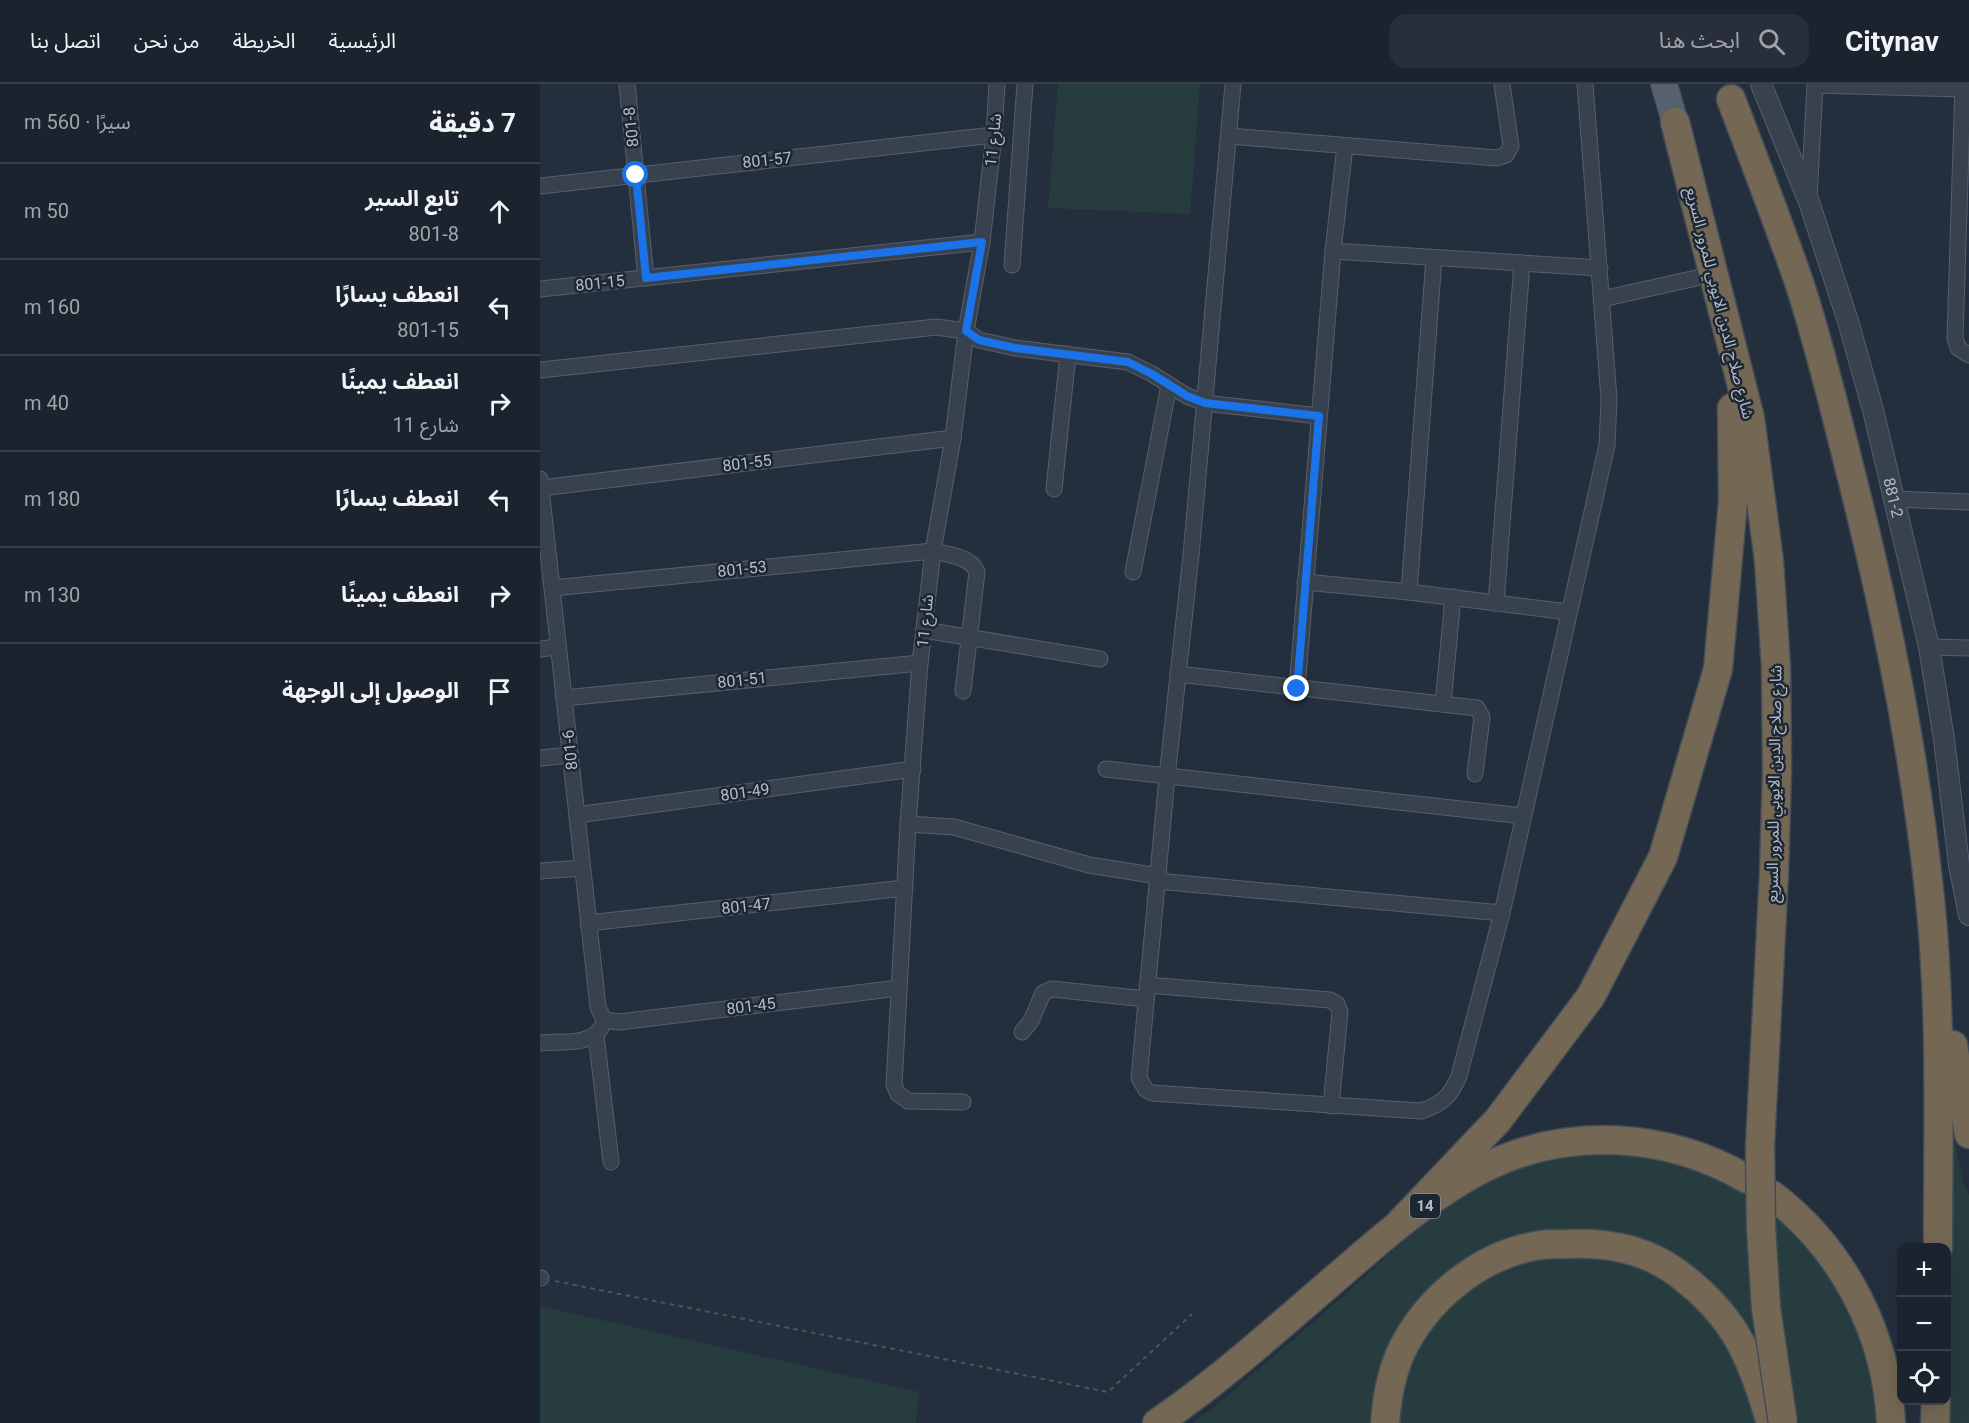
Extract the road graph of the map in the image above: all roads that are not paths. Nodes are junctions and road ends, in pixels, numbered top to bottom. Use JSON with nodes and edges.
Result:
{"nodes":[{"id":1,"x":627,"y":84,"type":"edge"},
{"id":2,"x":997,"y":84,"type":"edge"},
{"id":3,"x":1025,"y":84,"type":"edge"},
{"id":4,"x":1233,"y":84,"type":"edge"},
{"id":5,"x":1502,"y":84,"type":"edge"},
{"id":6,"x":1585,"y":84,"type":"edge"},
{"id":7,"x":1664,"y":84,"type":"edge"},
{"id":8,"x":1761,"y":84,"type":"edge"},
{"id":9,"x":1815,"y":85,"type":"edge"},
{"id":10,"x":1963,"y":87,"type":"edge"},
{"id":11,"x":1728,"y":92,"type":"edge"},
{"id":12,"x":1675,"y":122,"type":"joint"},
{"id":13,"x":994,"y":135,"type":"junction"},
{"id":14,"x":1229,"y":136,"type":"junction"},
{"id":15,"x":1345,"y":146,"type":"junction"},
{"id":16,"x":636,"y":175,"type":"junction"},
{"id":17,"x":540,"y":186,"type":"edge"},
{"id":18,"x":1809,"y":202,"type":"junction"},
{"id":19,"x":1964,"y":209,"type":"edge"},
{"id":20,"x":982,"y":242,"type":"junction"},
{"id":21,"x":1333,"y":251,"type":"junction"},
{"id":22,"x":1434,"y":258,"type":"junction"},
{"id":23,"x":1522,"y":263,"type":"junction"},
{"id":24,"x":1012,"y":265,"type":"dead end"},
{"id":25,"x":1599,"y":268,"type":"junction"},
{"id":26,"x":1714,"y":274,"type":"junction"},
{"id":27,"x":646,"y":278,"type":"junction"},
{"id":28,"x":540,"y":289,"type":"edge"},
{"id":29,"x":1602,"y":299,"type":"junction"},
{"id":30,"x":966,"y":331,"type":"junction"},
{"id":31,"x":1729,"y":337,"type":"junction"},
{"id":32,"x":1964,"y":352,"type":"edge"},
{"id":33,"x":1068,"y":354,"type":"junction"},
{"id":34,"x":540,"y":370,"type":"edge"},
{"id":35,"x":1169,"y":385,"type":"junction"},
{"id":36,"x":1205,"y":403,"type":"junction"},
{"id":37,"x":1319,"y":416,"type":"junction"},
{"id":38,"x":953,"y":438,"type":"junction"},
{"id":39,"x":541,"y":483,"type":"edge"},
{"id":40,"x":1054,"y":489,"type":"dead end"},
{"id":41,"x":1894,"y":499,"type":"junction"},
{"id":42,"x":1969,"y":501,"type":"edge"},
{"id":43,"x":543,"y":530,"type":"edge"},
{"id":44,"x":933,"y":551,"type":"junction"},
{"id":45,"x":1133,"y":572,"type":"dead end"},
{"id":46,"x":1305,"y":582,"type":"junction"},
{"id":47,"x":552,"y":588,"type":"junction"},
{"id":48,"x":1409,"y":592,"type":"junction"},
{"id":49,"x":1453,"y":597,"type":"junction"},
{"id":50,"x":1496,"y":603,"type":"junction"},
{"id":51,"x":1568,"y":612,"type":"junction"},
{"id":52,"x":924,"y":630,"type":"junction"},
{"id":53,"x":969,"y":637,"type":"junction"},
{"id":54,"x":558,"y":647,"type":"junction"},
{"id":55,"x":1929,"y":647,"type":"junction"},
{"id":56,"x":1969,"y":648,"type":"edge"},
{"id":57,"x":540,"y":649,"type":"edge"},
{"id":58,"x":1100,"y":659,"type":"dead end"},
{"id":59,"x":920,"y":663,"type":"junction"},
{"id":60,"x":1178,"y":674,"type":"junction"},
{"id":61,"x":1297,"y":689,"type":"junction"},
{"id":62,"x":963,"y":691,"type":"dead end"},
{"id":63,"x":564,"y":698,"type":"junction"},
{"id":64,"x":1443,"y":704,"type":"junction"},
{"id":65,"x":570,"y":755,"type":"junction"},
{"id":66,"x":540,"y":758,"type":"edge"},
{"id":67,"x":1106,"y":769,"type":"dead end"},
{"id":68,"x":913,"y":770,"type":"junction"},
{"id":69,"x":1475,"y":774,"type":"dead end"},
{"id":70,"x":1167,"y":777,"type":"junction"},
{"id":71,"x":577,"y":815,"type":"junction"},
{"id":72,"x":1523,"y":816,"type":"junction"},
{"id":73,"x":908,"y":824,"type":"junction"},
{"id":74,"x":582,"y":868,"type":"junction"},
{"id":75,"x":540,"y":871,"type":"edge"},
{"id":76,"x":1158,"y":879,"type":"junction"},
{"id":77,"x":905,"y":888,"type":"junction"},
{"id":78,"x":1931,"y":902,"type":"junction"},
{"id":79,"x":1502,"y":913,"type":"junction"},
{"id":80,"x":1969,"y":915,"type":"edge"},
{"id":81,"x":588,"y":923,"type":"junction"},
{"id":82,"x":899,"y":988,"type":"junction"},
{"id":83,"x":1147,"y":992,"type":"junction"},
{"id":84,"x":604,"y":1020,"type":"junction"},
{"id":85,"x":1022,"y":1032,"type":"dead end"},
{"id":86,"x":596,"y":1035,"type":"junction"},
{"id":87,"x":540,"y":1042,"type":"edge"},
{"id":88,"x":963,"y":1102,"type":"dead end"},
{"id":89,"x":1330,"y":1106,"type":"junction"},
{"id":90,"x":1969,"y":1134,"type":"edge"},
{"id":91,"x":611,"y":1162,"type":"dead end"},
{"id":92,"x":1747,"y":1179,"type":"dead end"},
{"id":93,"x":1772,"y":1195,"type":"dead end"},
{"id":94,"x":1401,"y":1222,"type":"junction"},
{"id":95,"x":1938,"y":1243,"type":"edge"},
{"id":96,"x":1936,"y":1405,"type":"edge"},
{"id":97,"x":1157,"y":1423,"type":"edge"},
{"id":98,"x":1385,"y":1423,"type":"edge"},
{"id":99,"x":1771,"y":1423,"type":"edge"},
{"id":100,"x":1783,"y":1423,"type":"edge"},
{"id":101,"x":1891,"y":1423,"type":"edge"},
{"id":102,"x":1935,"y":1423,"type":"edge"}],
"edges":[{"from":1,"to":16,"type":"street","name":"801-8"},
{"from":2,"to":13,"type":"street","name":"شارع 11"},
{"from":3,"to":24,"type":"street"},
{"from":4,"to":14,"type":"street"},
{"from":5,"to":15,"type":"street"},
{"from":6,"to":25,"type":"street"},
{"from":7,"to":12,"type":"main road","name":"شارع صلاح الدين الايوبي للمرور السريع"},
{"from":8,"to":18,"type":"street"},
{"from":9,"to":10,"type":"street"},
{"from":9,"to":18,"type":"street","name":"881-2"},
{"from":10,"to":19,"type":"street"},
{"from":11,"to":78,"type":"highway"},
{"from":12,"to":26,"type":"highway","name":"شارع صلاح الدين الايوبي للمرور السريع"},
{"from":13,"to":16,"type":"street","name":"801-57"},
{"from":13,"to":20,"type":"street","name":"شارع 11"},
{"from":14,"to":15,"type":"street"},
{"from":14,"to":36,"type":"street"},
{"from":15,"to":21,"type":"street"},
{"from":16,"to":17,"type":"street","name":"801-57"},
{"from":16,"to":27,"type":"street","name":"801-8"},
{"from":18,"to":41,"type":"street","name":"881-2"},
{"from":19,"to":32,"type":"street"},
{"from":20,"to":27,"type":"street","name":"801-15"},
{"from":20,"to":30,"type":"street","name":"شارع 11"},
{"from":21,"to":22,"type":"street"},
{"from":21,"to":37,"type":"street"},
{"from":22,"to":23,"type":"street"},
{"from":22,"to":48,"type":"street"},
{"from":23,"to":25,"type":"street"},
{"from":23,"to":50,"type":"street"},
{"from":25,"to":29,"type":"street"},
{"from":26,"to":29,"type":"street"},
{"from":26,"to":31,"type":"highway","name":"شارع صلاح الدين الايوبي للمرور السريع"},
{"from":27,"to":28,"type":"street","name":"801-15"},
{"from":29,"to":51,"type":"street"},
{"from":30,"to":33,"type":"street"},
{"from":30,"to":34,"type":"street"},
{"from":30,"to":38,"type":"street","name":"شارع 11"},
{"from":31,"to":94,"type":"highway"},
{"from":31,"to":100,"type":"highway","name":"شارع صلاح الدين الايوبي للمرور السريع","bridge":true},
{"from":33,"to":35,"type":"street"},
{"from":33,"to":40,"type":"street"},
{"from":35,"to":36,"type":"street"},
{"from":35,"to":45,"type":"street"},
{"from":36,"to":37,"type":"street"},
{"from":36,"to":60,"type":"street"},
{"from":37,"to":46,"type":"street"},
{"from":38,"to":39,"type":"street","name":"801-55"},
{"from":38,"to":44,"type":"street","name":"شارع 11"},
{"from":39,"to":43,"type":"street","name":"801-6"},
{"from":41,"to":42,"type":"street"},
{"from":41,"to":55,"type":"street","name":"881-2"},
{"from":43,"to":47,"type":"street","name":"801-6"},
{"from":44,"to":47,"type":"street","name":"801-53"},
{"from":44,"to":52,"type":"street","name":"شارع 11"},
{"from":44,"to":53,"type":"street"},
{"from":46,"to":48,"type":"street"},
{"from":46,"to":61,"type":"street"},
{"from":47,"to":54,"type":"street","name":"801-6"},
{"from":48,"to":49,"type":"street"},
{"from":49,"to":50,"type":"street"},
{"from":49,"to":64,"type":"street"},
{"from":50,"to":51,"type":"street"},
{"from":51,"to":72,"type":"street"},
{"from":52,"to":53,"type":"street"},
{"from":52,"to":59,"type":"street","name":"شارع 11"},
{"from":53,"to":58,"type":"street"},
{"from":53,"to":62,"type":"street"},
{"from":54,"to":57,"type":"street"},
{"from":54,"to":63,"type":"street","name":"801-6"},
{"from":55,"to":56,"type":"street"},
{"from":55,"to":80,"type":"street","name":"881-2"},
{"from":59,"to":63,"type":"street","name":"801-51"},
{"from":59,"to":68,"type":"street","name":"شارع 11"},
{"from":60,"to":61,"type":"street"},
{"from":60,"to":70,"type":"street"},
{"from":61,"to":64,"type":"street"},
{"from":63,"to":65,"type":"street","name":"801-6"},
{"from":64,"to":69,"type":"street"},
{"from":65,"to":66,"type":"street"},
{"from":65,"to":71,"type":"street","name":"801-6"},
{"from":67,"to":70,"type":"street"},
{"from":68,"to":71,"type":"street","name":"801-49"},
{"from":68,"to":73,"type":"street","name":"شارع 11"},
{"from":70,"to":72,"type":"street"},
{"from":70,"to":76,"type":"street"},
{"from":71,"to":74,"type":"street","name":"801-6"},
{"from":72,"to":79,"type":"street"},
{"from":73,"to":76,"type":"street"},
{"from":73,"to":77,"type":"street","name":"شارع 11"},
{"from":74,"to":75,"type":"street"},
{"from":74,"to":81,"type":"street","name":"801-6"},
{"from":76,"to":79,"type":"street"},
{"from":76,"to":83,"type":"street"},
{"from":77,"to":81,"type":"street","name":"801-47"},
{"from":77,"to":82,"type":"street","name":"شارع 11"},
{"from":78,"to":90,"type":"highway"},
{"from":78,"to":95,"type":"highway"},
{"from":79,"to":89,"type":"street"},
{"from":81,"to":84,"type":"street","name":"801-6"},
{"from":82,"to":84,"type":"street","name":"801-45"},
{"from":82,"to":88,"type":"street","name":"شارع 11"},
{"from":83,"to":85,"type":"street"},
{"from":83,"to":89,"type":"street"},
{"from":83,"to":89,"type":"street"},
{"from":84,"to":86,"type":"street"},
{"from":86,"to":87,"type":"street"},
{"from":86,"to":91,"type":"street"},
{"from":92,"to":94,"type":"highway","number":"14"},
{"from":93,"to":101,"type":"highway"},
{"from":94,"to":97,"type":"highway","number":"14"},
{"from":96,"to":102,"type":"highway"},
{"from":98,"to":99,"type":"highway"}]}
